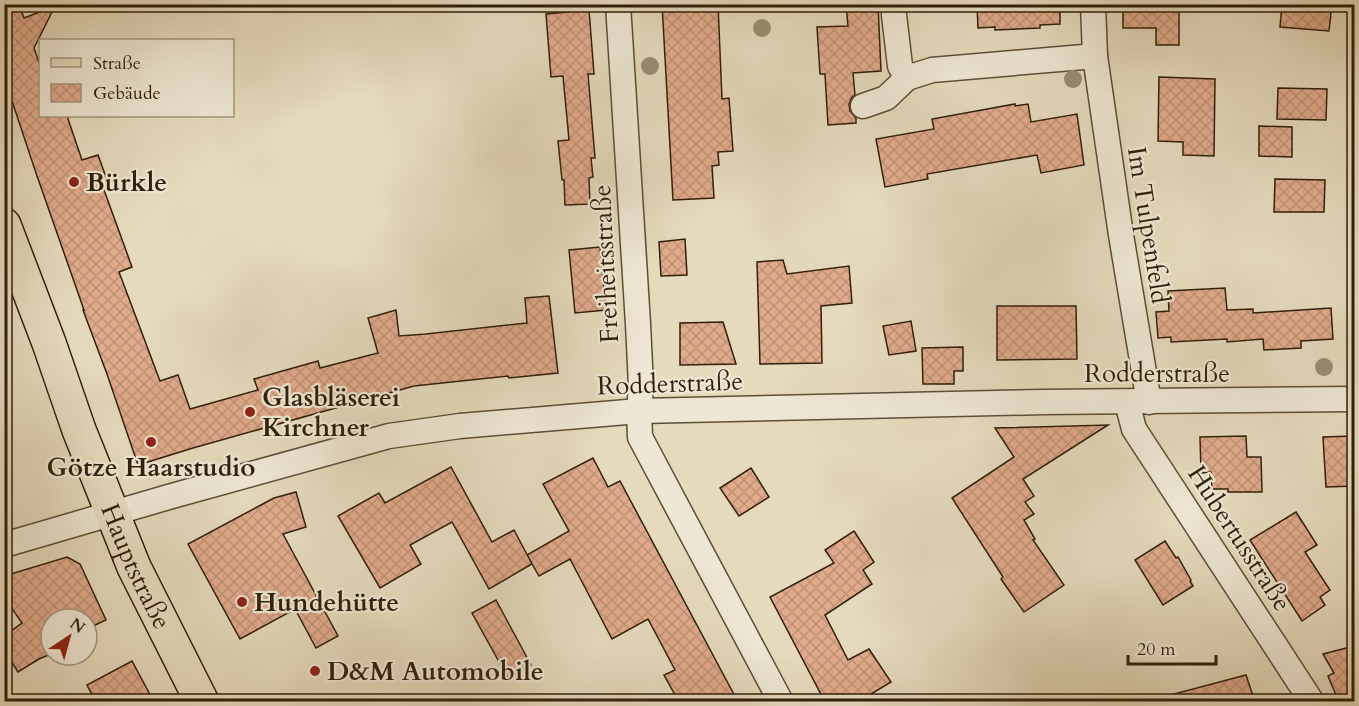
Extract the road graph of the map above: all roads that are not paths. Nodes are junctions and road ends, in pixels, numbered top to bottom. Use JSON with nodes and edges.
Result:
{"nodes":[{"id":1,"x":618,"y":4,"type":"edge"},
{"id":2,"x":1093,"y":4,"type":"edge"},
{"id":3,"x":894,"y":15,"type":"dead end"},
{"id":4,"x":1095,"y":57,"type":"junction"},
{"id":5,"x":906,"y":78,"type":"junction"},
{"id":6,"x":862,"y":106,"type":"dead end"},
{"id":7,"x":4,"y":225,"type":"edge"},
{"id":8,"x":1354,"y":399,"type":"edge"},
{"id":9,"x":1138,"y":402,"type":"junction"},
{"id":10,"x":639,"y":411,"type":"junction"},
{"id":11,"x":113,"y":513,"type":"junction"},
{"id":12,"x":4,"y":545,"type":"edge"},
{"id":13,"x":202,"y":702,"type":"edge"},
{"id":14,"x":781,"y":702,"type":"edge"},
{"id":15,"x":1312,"y":702,"type":"edge"}],
"edges":[{"from":1,"to":10,"type":"street","name":"Freiheitsstraße"},
{"from":2,"to":4,"type":"street","name":"Im Tulpenfeld"},
{"from":3,"to":5,"type":"street"},
{"from":4,"to":5,"type":"street"},
{"from":4,"to":9,"type":"street","name":"Im Tulpenfeld"},
{"from":5,"to":6,"type":"street"},
{"from":7,"to":11,"type":"main road","name":"Hauptstraße"},
{"from":8,"to":9,"type":"street","name":"Rodderstraße"},
{"from":9,"to":10,"type":"street","name":"Rodderstraße"},
{"from":9,"to":15,"type":"street","name":"Hubertusstraße"},
{"from":10,"to":11,"type":"street","name":"Rodderstraße"},
{"from":10,"to":14,"type":"street","name":"Freiheitsstraße"},
{"from":11,"to":12,"type":"street","name":"Rodderstraße"},
{"from":11,"to":13,"type":"main road","name":"Hauptstraße"}]}
